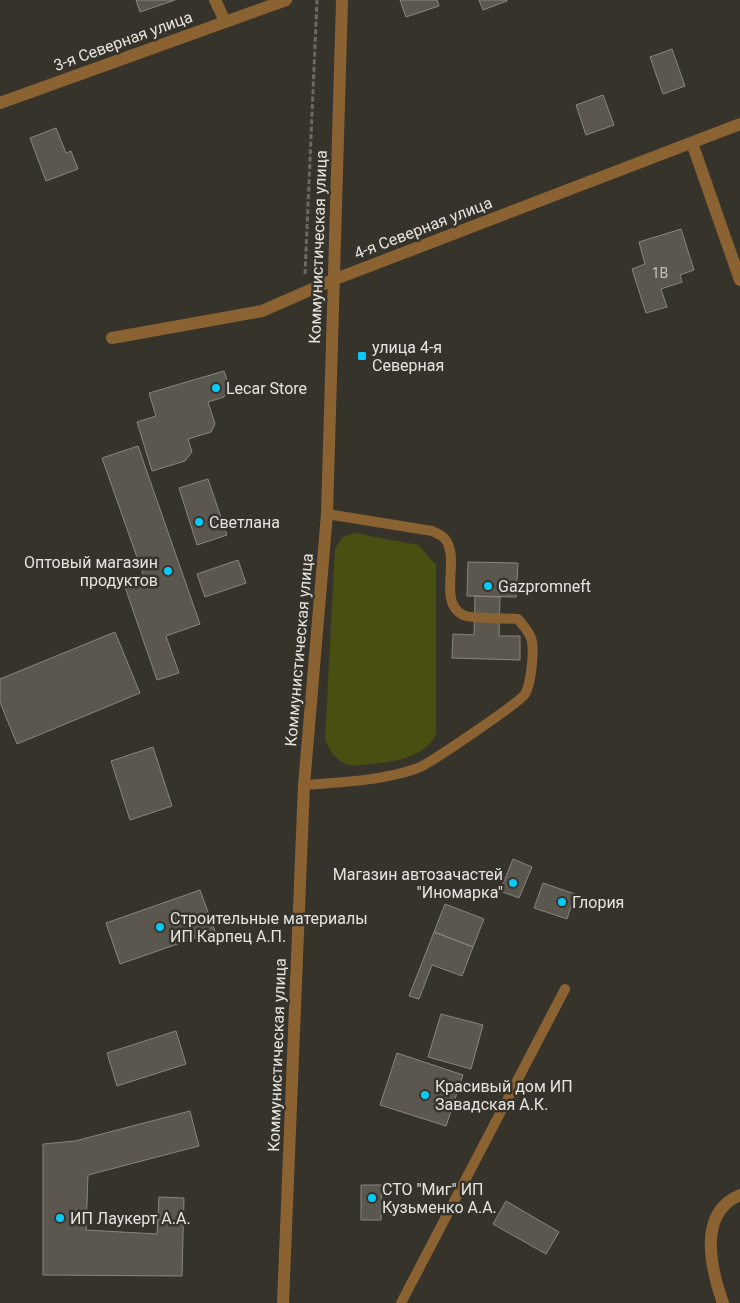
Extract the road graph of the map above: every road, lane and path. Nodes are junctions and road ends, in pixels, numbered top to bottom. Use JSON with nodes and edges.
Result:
{"nodes":[{"id":1,"x":215,"y":0,"type":"edge"},
{"id":2,"x":286,"y":0,"type":"edge"},
{"id":3,"x":317,"y":0,"type":"edge"},
{"id":4,"x":342,"y":0,"type":"edge"},
{"id":5,"x":225,"y":22,"type":"junction"},
{"id":6,"x":0,"y":103,"type":"edge"},
{"id":7,"x":740,"y":124,"type":"edge"},
{"id":8,"x":692,"y":143,"type":"junction"},
{"id":9,"x":333,"y":280,"type":"junction"},
{"id":10,"x":740,"y":280,"type":"edge"},
{"id":11,"x":304,"y":293,"type":"junction"},
{"id":12,"x":112,"y":338,"type":"dead end"},
{"id":13,"x":327,"y":514,"type":"junction"},
{"id":14,"x":304,"y":785,"type":"junction"},
{"id":15,"x":565,"y":989,"type":"dead end"},
{"id":16,"x":740,"y":1194,"type":"edge"},
{"id":17,"x":283,"y":1303,"type":"edge"},
{"id":18,"x":401,"y":1303,"type":"edge"},
{"id":19,"x":723,"y":1303,"type":"edge"}],
"edges":[{"from":1,"to":5,"type":"street"},
{"from":2,"to":5,"type":"street","name":"3-я Северная улица"},
{"from":3,"to":11,"type":"path"},
{"from":4,"to":9,"type":"street","name":"Коммунистическая улица"},
{"from":5,"to":6,"type":"street","name":"3-я Северная улица"},
{"from":7,"to":8,"type":"street","name":"4-я Северная улица"},
{"from":8,"to":9,"type":"street","name":"4-я Северная улица"},
{"from":8,"to":10,"type":"street"},
{"from":9,"to":11,"type":"street","name":"4-я Северная улица"},
{"from":9,"to":13,"type":"street","name":"Коммунистическая улица"},
{"from":11,"to":12,"type":"street","name":"4-я Северная улица"},
{"from":13,"to":14,"type":"street","name":"Коммунистическая улица"},
{"from":13,"to":14,"type":"lane"},
{"from":14,"to":17,"type":"street","name":"Коммунистическая улица"},
{"from":15,"to":18,"type":"lane"},
{"from":16,"to":19,"type":"street"}]}
